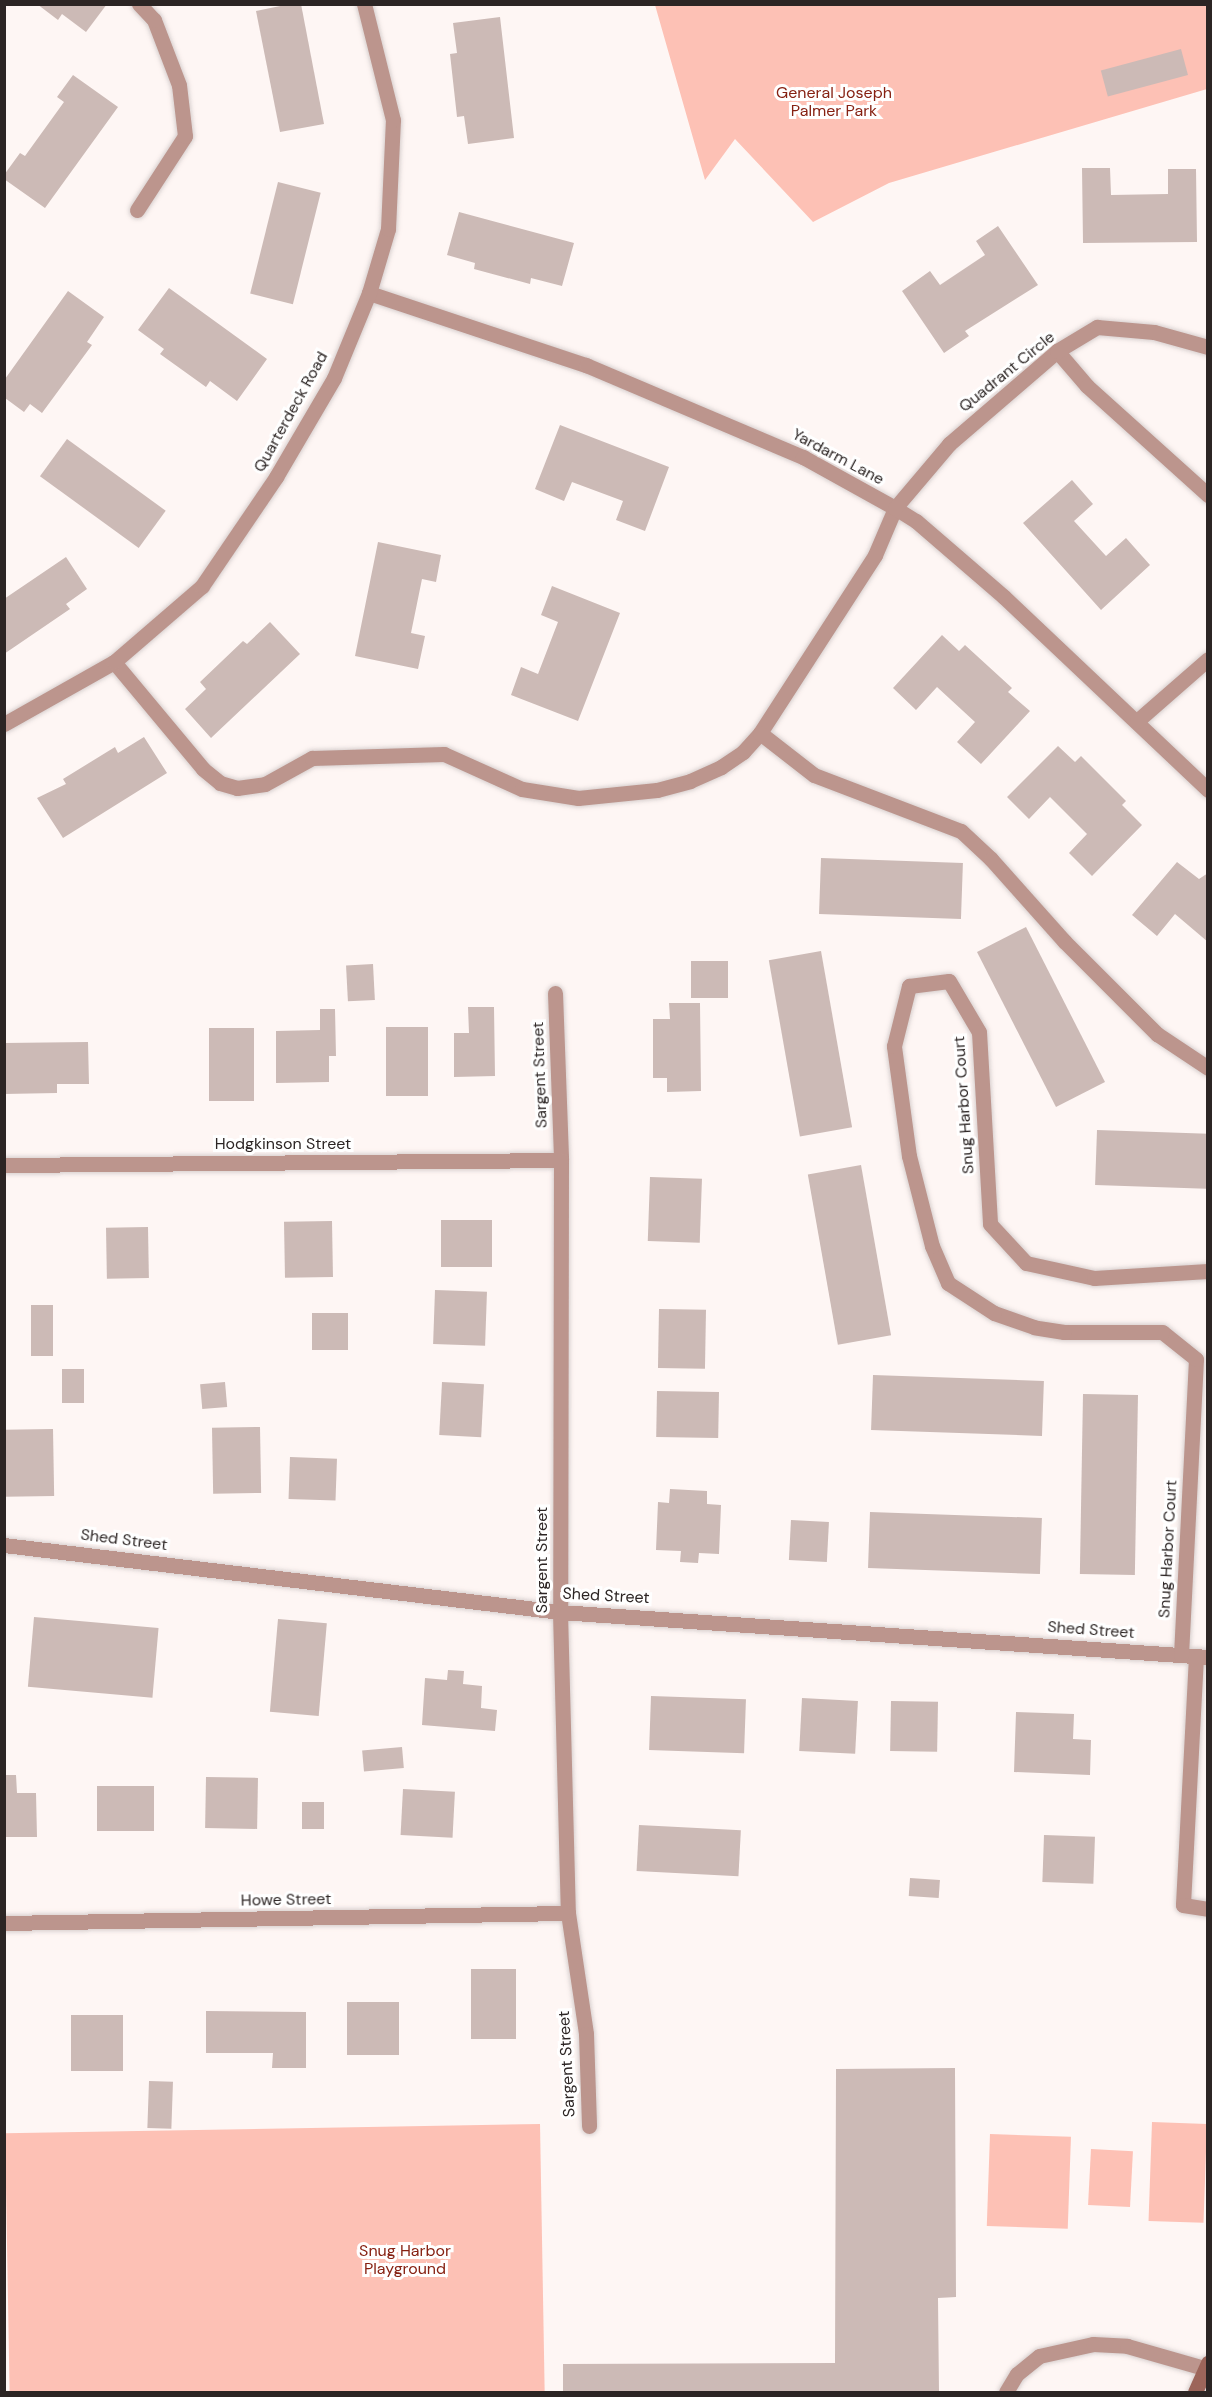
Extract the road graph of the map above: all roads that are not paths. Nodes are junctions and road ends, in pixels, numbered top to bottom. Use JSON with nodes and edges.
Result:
{"nodes":[{"id":1,"x":139,"y":4,"type":"edge"},
{"id":2,"x":364,"y":4,"type":"edge"},
{"id":3,"x":136,"y":210,"type":"dead end"},
{"id":4,"x":369,"y":293,"type":"junction"},
{"id":5,"x":1208,"y":347,"type":"edge"},
{"id":6,"x":1057,"y":351,"type":"junction"},
{"id":7,"x":1208,"y":495,"type":"edge"},
{"id":8,"x":895,"y":508,"type":"junction"},
{"id":9,"x":1208,"y":659,"type":"edge"},
{"id":10,"x":114,"y":662,"type":"junction"},
{"id":11,"x":1137,"y":721,"type":"junction"},
{"id":12,"x":4,"y":724,"type":"edge"},
{"id":13,"x":760,"y":733,"type":"junction"},
{"id":14,"x":1208,"y":790,"type":"edge"},
{"id":15,"x":555,"y":993,"type":"dead end"},
{"id":16,"x":1208,"y":1068,"type":"edge"},
{"id":17,"x":561,"y":1160,"type":"junction"},
{"id":18,"x":4,"y":1165,"type":"edge"},
{"id":19,"x":1208,"y":1271,"type":"edge"},
{"id":20,"x":4,"y":1545,"type":"edge"},
{"id":21,"x":560,"y":1612,"type":"junction"},
{"id":22,"x":1195,"y":1656,"type":"edge"},
{"id":23,"x":1208,"y":1909,"type":"edge"},
{"id":24,"x":567,"y":1913,"type":"junction"},
{"id":25,"x":4,"y":1923,"type":"edge"},
{"id":26,"x":589,"y":2126,"type":"dead end"},
{"id":27,"x":1206,"y":2366,"type":"edge"},
{"id":28,"x":1006,"y":2392,"type":"edge"},
{"id":29,"x":1195,"y":2392,"type":"edge"}],
"edges":[{"from":1,"to":3,"type":"street"},
{"from":2,"to":4,"type":"street","name":"Quarterdeck Road"},
{"from":4,"to":8,"type":"street","name":"Yardarm Lane"},
{"from":4,"to":10,"type":"street","name":"Quarterdeck Road"},
{"from":5,"to":6,"type":"street","name":"Quadrant Circle"},
{"from":6,"to":7,"type":"street"},
{"from":6,"to":8,"type":"street","name":"Quadrant Circle"},
{"from":8,"to":11,"type":"street","name":"Yardarm Lane"},
{"from":8,"to":13,"type":"street","name":"Quadrant Circle"},
{"from":9,"to":11,"type":"street"},
{"from":10,"to":12,"type":"street","name":"Quarterdeck Road"},
{"from":10,"to":13,"type":"street","name":"Quadrant Circle"},
{"from":11,"to":14,"type":"street","name":"Yardarm Lane"},
{"from":13,"to":16,"type":"street"},
{"from":15,"to":17,"type":"street","name":"Sargent Street"},
{"from":17,"to":18,"type":"street","name":"Hodgkinson Street"},
{"from":17,"to":21,"type":"street","name":"Sargent Street"},
{"from":19,"to":22,"type":"street","name":"Snug Harbor Court"},
{"from":20,"to":21,"type":"street","name":"Shed Street"},
{"from":21,"to":22,"type":"street","name":"Shed Street"},
{"from":21,"to":24,"type":"street","name":"Sargent Street"},
{"from":22,"to":23,"type":"street"},
{"from":24,"to":25,"type":"street","name":"Howe Street"},
{"from":24,"to":26,"type":"street","name":"Sargent Street"},
{"from":27,"to":28,"type":"street"},
{"from":27,"to":29,"type":"street"}]}
